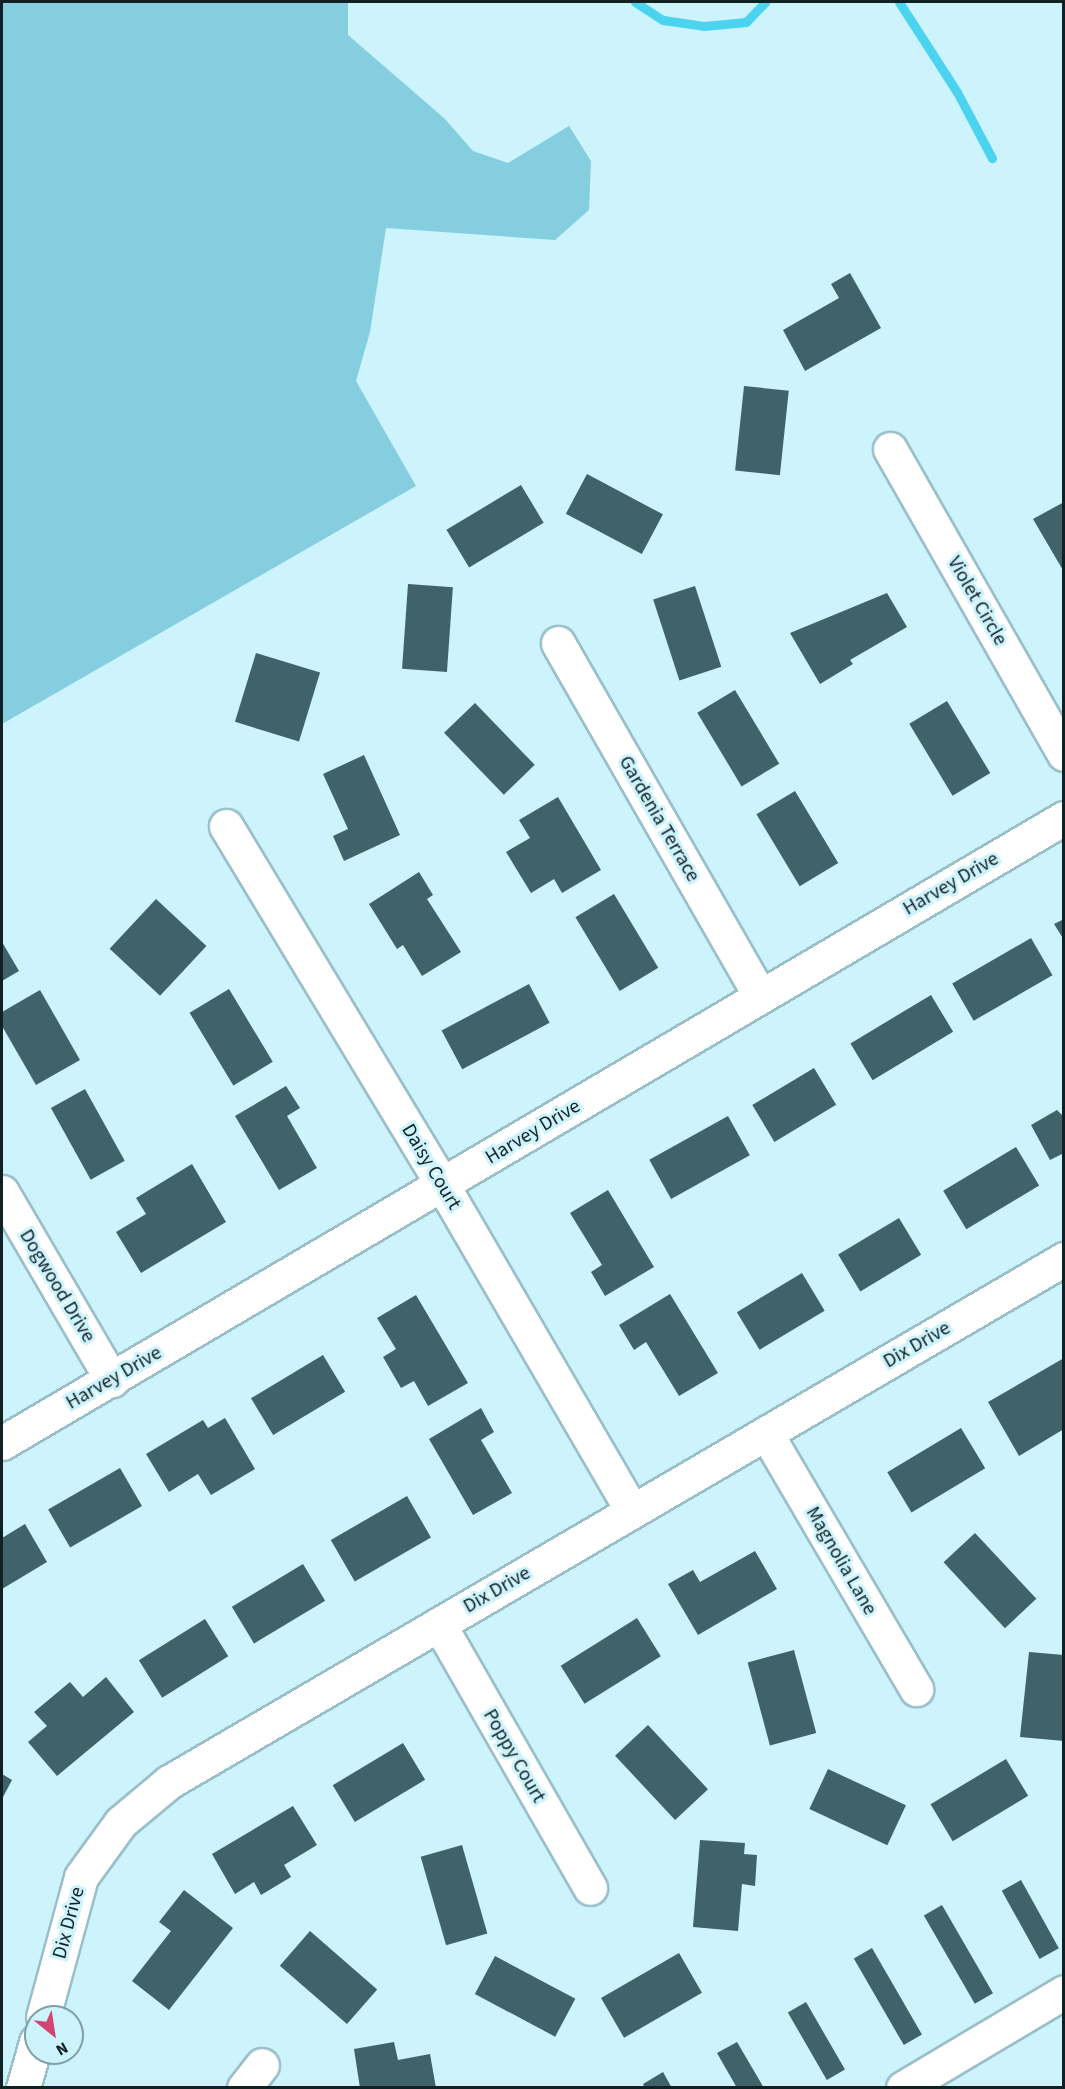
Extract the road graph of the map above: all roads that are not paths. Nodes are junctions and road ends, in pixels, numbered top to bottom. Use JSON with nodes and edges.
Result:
{"nodes":[{"id":1,"x":890,"y":449,"type":"dead end"},
{"id":2,"x":558,"y":643,"type":"dead end"},
{"id":3,"x":1064,"y":754,"type":"edge"},
{"id":4,"x":1064,"y":818,"type":"edge"},
{"id":5,"x":226,"y":826,"type":"dead end"},
{"id":6,"x":760,"y":996,"type":"junction"},
{"id":7,"x":443,"y":1186,"type":"junction"},
{"id":8,"x":2,"y":1192,"type":"edge"},
{"id":9,"x":1064,"y":1259,"type":"edge"},
{"id":10,"x":112,"y":1380,"type":"junction"},
{"id":11,"x":766,"y":1433,"type":"junction"},
{"id":12,"x":2,"y":1443,"type":"edge"},
{"id":13,"x":632,"y":1511,"type":"junction"},
{"id":14,"x":439,"y":1624,"type":"junction"},
{"id":15,"x":916,"y":1689,"type":"dead end"},
{"id":16,"x":590,"y":1887,"type":"dead end"},
{"id":17,"x":1064,"y":1992,"type":"edge"},
{"id":18,"x":46,"y":2005,"type":"edge"},
{"id":19,"x":30,"y":2065,"type":"edge"},
{"id":20,"x":24,"y":2088,"type":"edge"},
{"id":21,"x":903,"y":2088,"type":"edge"}],
"edges":[{"from":1,"to":3,"type":"street","name":"Violet Circle"},
{"from":2,"to":6,"type":"street","name":"Gardenia Terrace"},
{"from":4,"to":6,"type":"street","name":"Harvey Drive"},
{"from":5,"to":7,"type":"street","name":"Daisy Court"},
{"from":6,"to":7,"type":"street","name":"Harvey Drive"},
{"from":7,"to":10,"type":"street","name":"Harvey Drive"},
{"from":7,"to":13,"type":"street","name":"Daisy Court"},
{"from":8,"to":10,"type":"street","name":"Dogwood Drive"},
{"from":9,"to":11,"type":"street","name":"Dix Drive"},
{"from":10,"to":12,"type":"street","name":"Harvey Drive"},
{"from":11,"to":13,"type":"street","name":"Dix Drive"},
{"from":11,"to":15,"type":"street","name":"Magnolia Lane"},
{"from":13,"to":14,"type":"street","name":"Dix Drive"},
{"from":14,"to":16,"type":"street","name":"Poppy Court"},
{"from":14,"to":18,"type":"street","name":"Dix Drive"},
{"from":17,"to":21,"type":"street"},
{"from":19,"to":20,"type":"street"}]}
